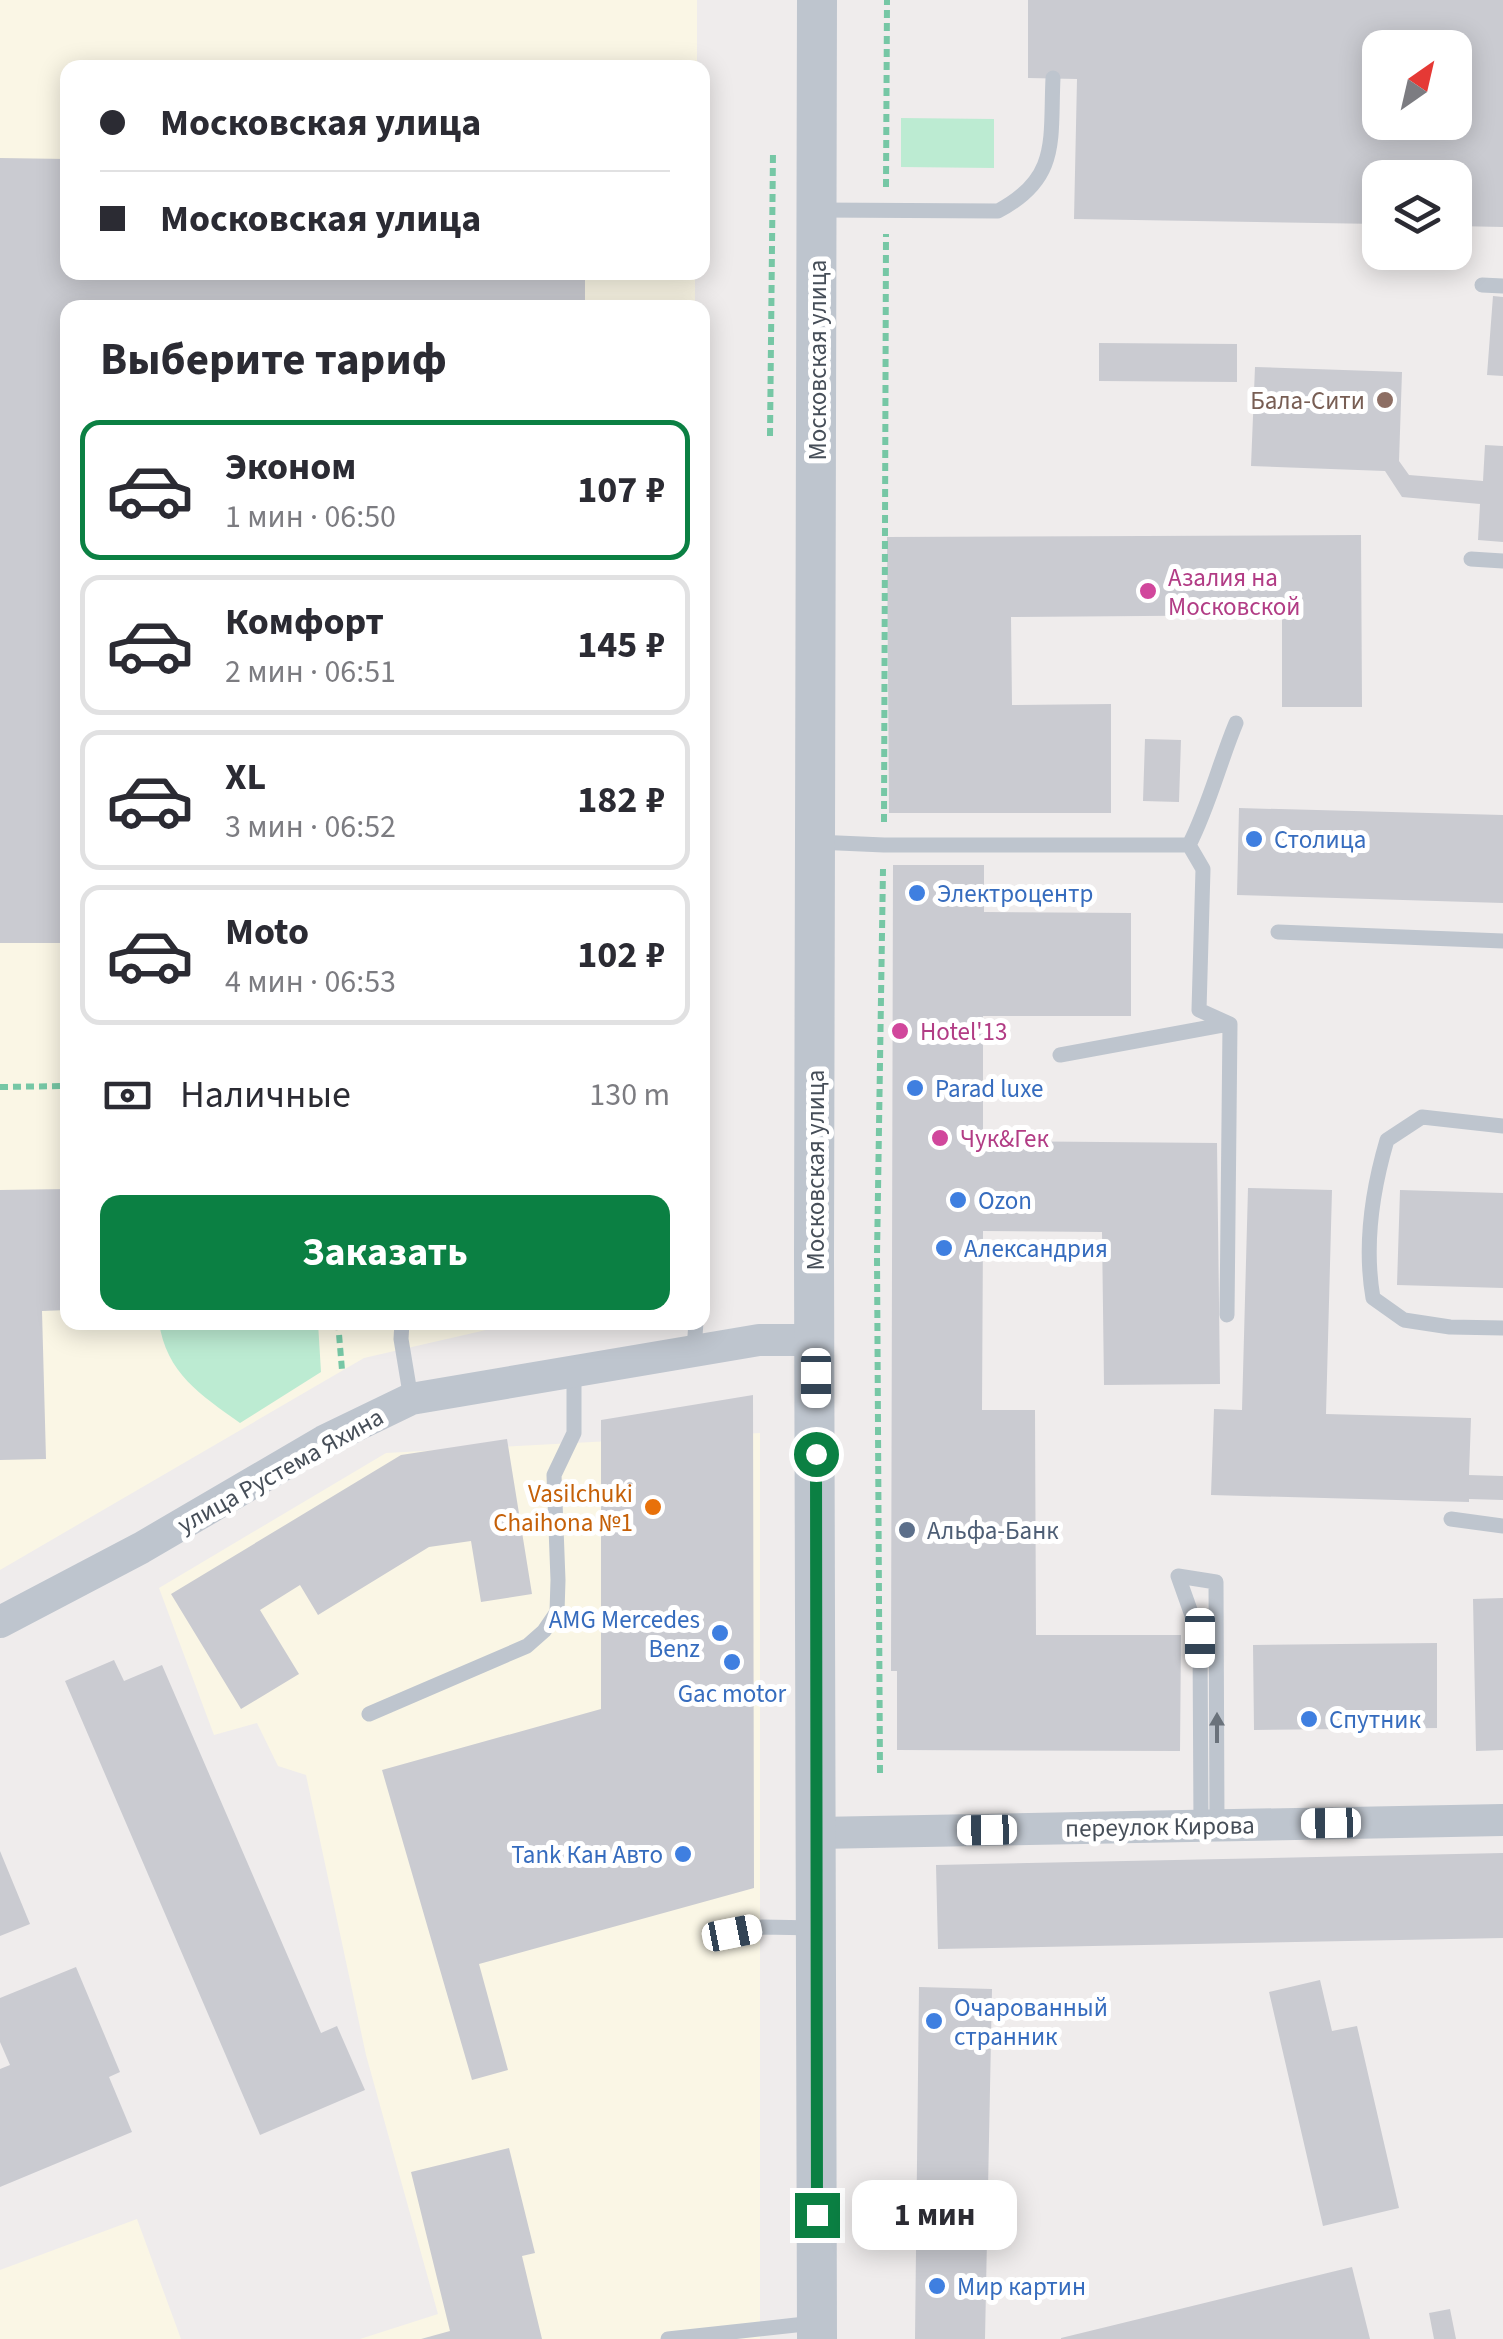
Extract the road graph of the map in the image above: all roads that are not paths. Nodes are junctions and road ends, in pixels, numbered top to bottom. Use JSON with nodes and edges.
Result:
{"nodes":[{"id":1,"x":817,"y":0,"type":"edge"},
{"id":2,"x":1053,"y":78,"type":"dead end"},
{"id":3,"x":817,"y":210,"type":"junction"},
{"id":4,"x":1482,"y":285,"type":"dead end"},
{"id":5,"x":1503,"y":286,"type":"edge"},
{"id":6,"x":1471,"y":558,"type":"dead end"},
{"id":7,"x":1503,"y":560,"type":"edge"},
{"id":8,"x":1236,"y":723,"type":"dead end"},
{"id":9,"x":816,"y":842,"type":"junction"},
{"id":10,"x":1189,"y":845,"type":"junction"},
{"id":11,"x":1278,"y":932,"type":"dead end"},
{"id":12,"x":1503,"y":941,"type":"edge"},
{"id":13,"x":1230,"y":1024,"type":"junction"},
{"id":14,"x":1060,"y":1056,"type":"dead end"},
{"id":15,"x":1503,"y":1126,"type":"edge"},
{"id":16,"x":1227,"y":1315,"type":"dead end"},
{"id":17,"x":1503,"y":1328,"type":"edge"},
{"id":18,"x":402,"y":1330,"type":"edge"},
{"id":19,"x":695,"y":1336,"type":"edge"},
{"id":20,"x":816,"y":1340,"type":"junction"},
{"id":21,"x":574,"y":1372,"type":"junction"},
{"id":22,"x":412,"y":1398,"type":"junction"},
{"id":23,"x":1451,"y":1519,"type":"dead end"},
{"id":24,"x":1503,"y":1526,"type":"edge"},
{"id":25,"x":0,"y":1622,"type":"edge"},
{"id":26,"x":370,"y":1714,"type":"dead end"},
{"id":27,"x":1503,"y":1820,"type":"edge"},
{"id":28,"x":1209,"y":1825,"type":"junction"},
{"id":29,"x":817,"y":1832,"type":"junction"},
{"id":30,"x":816,"y":1928,"type":"junction"},
{"id":31,"x":732,"y":1933,"type":"dead end"},
{"id":32,"x":817,"y":2331,"type":"edge"},
{"id":33,"x":668,"y":2339,"type":"edge"}],
"edges":[{"from":1,"to":3,"type":"street","name":"Московская улица"},
{"from":2,"to":3,"type":"lane"},
{"from":3,"to":9,"type":"street","name":"Московская улица"},
{"from":4,"to":5,"type":"lane"},
{"from":6,"to":7,"type":"lane"},
{"from":8,"to":10,"type":"lane"},
{"from":9,"to":10,"type":"lane"},
{"from":9,"to":20,"type":"street","name":"Московская улица"},
{"from":10,"to":13,"type":"lane"},
{"from":11,"to":12,"type":"lane"},
{"from":13,"to":14,"type":"lane"},
{"from":13,"to":16,"type":"lane"},
{"from":15,"to":17,"type":"lane"},
{"from":18,"to":22,"type":"lane"},
{"from":19,"to":20,"type":"street","name":"улица Рустема Яхина"},
{"from":19,"to":21,"type":"street","name":"улица Рустема Яхина"},
{"from":20,"to":29,"type":"street","name":"Московская улица"},
{"from":21,"to":22,"type":"street","name":"улица Рустема Яхина"},
{"from":21,"to":26,"type":"lane"},
{"from":22,"to":25,"type":"street","name":"улица Рустема Яхина"},
{"from":23,"to":24,"type":"lane"},
{"from":27,"to":28,"type":"street","name":"переулок Кирова"},
{"from":28,"to":28,"type":"lane","one_way":true},
{"from":28,"to":29,"type":"street","name":"переулок Кирова"},
{"from":29,"to":30,"type":"street","name":"Московская улица"},
{"from":30,"to":31,"type":"lane"},
{"from":30,"to":32,"type":"street","name":"Московская улица"},
{"from":32,"to":33,"type":"lane"}]}
